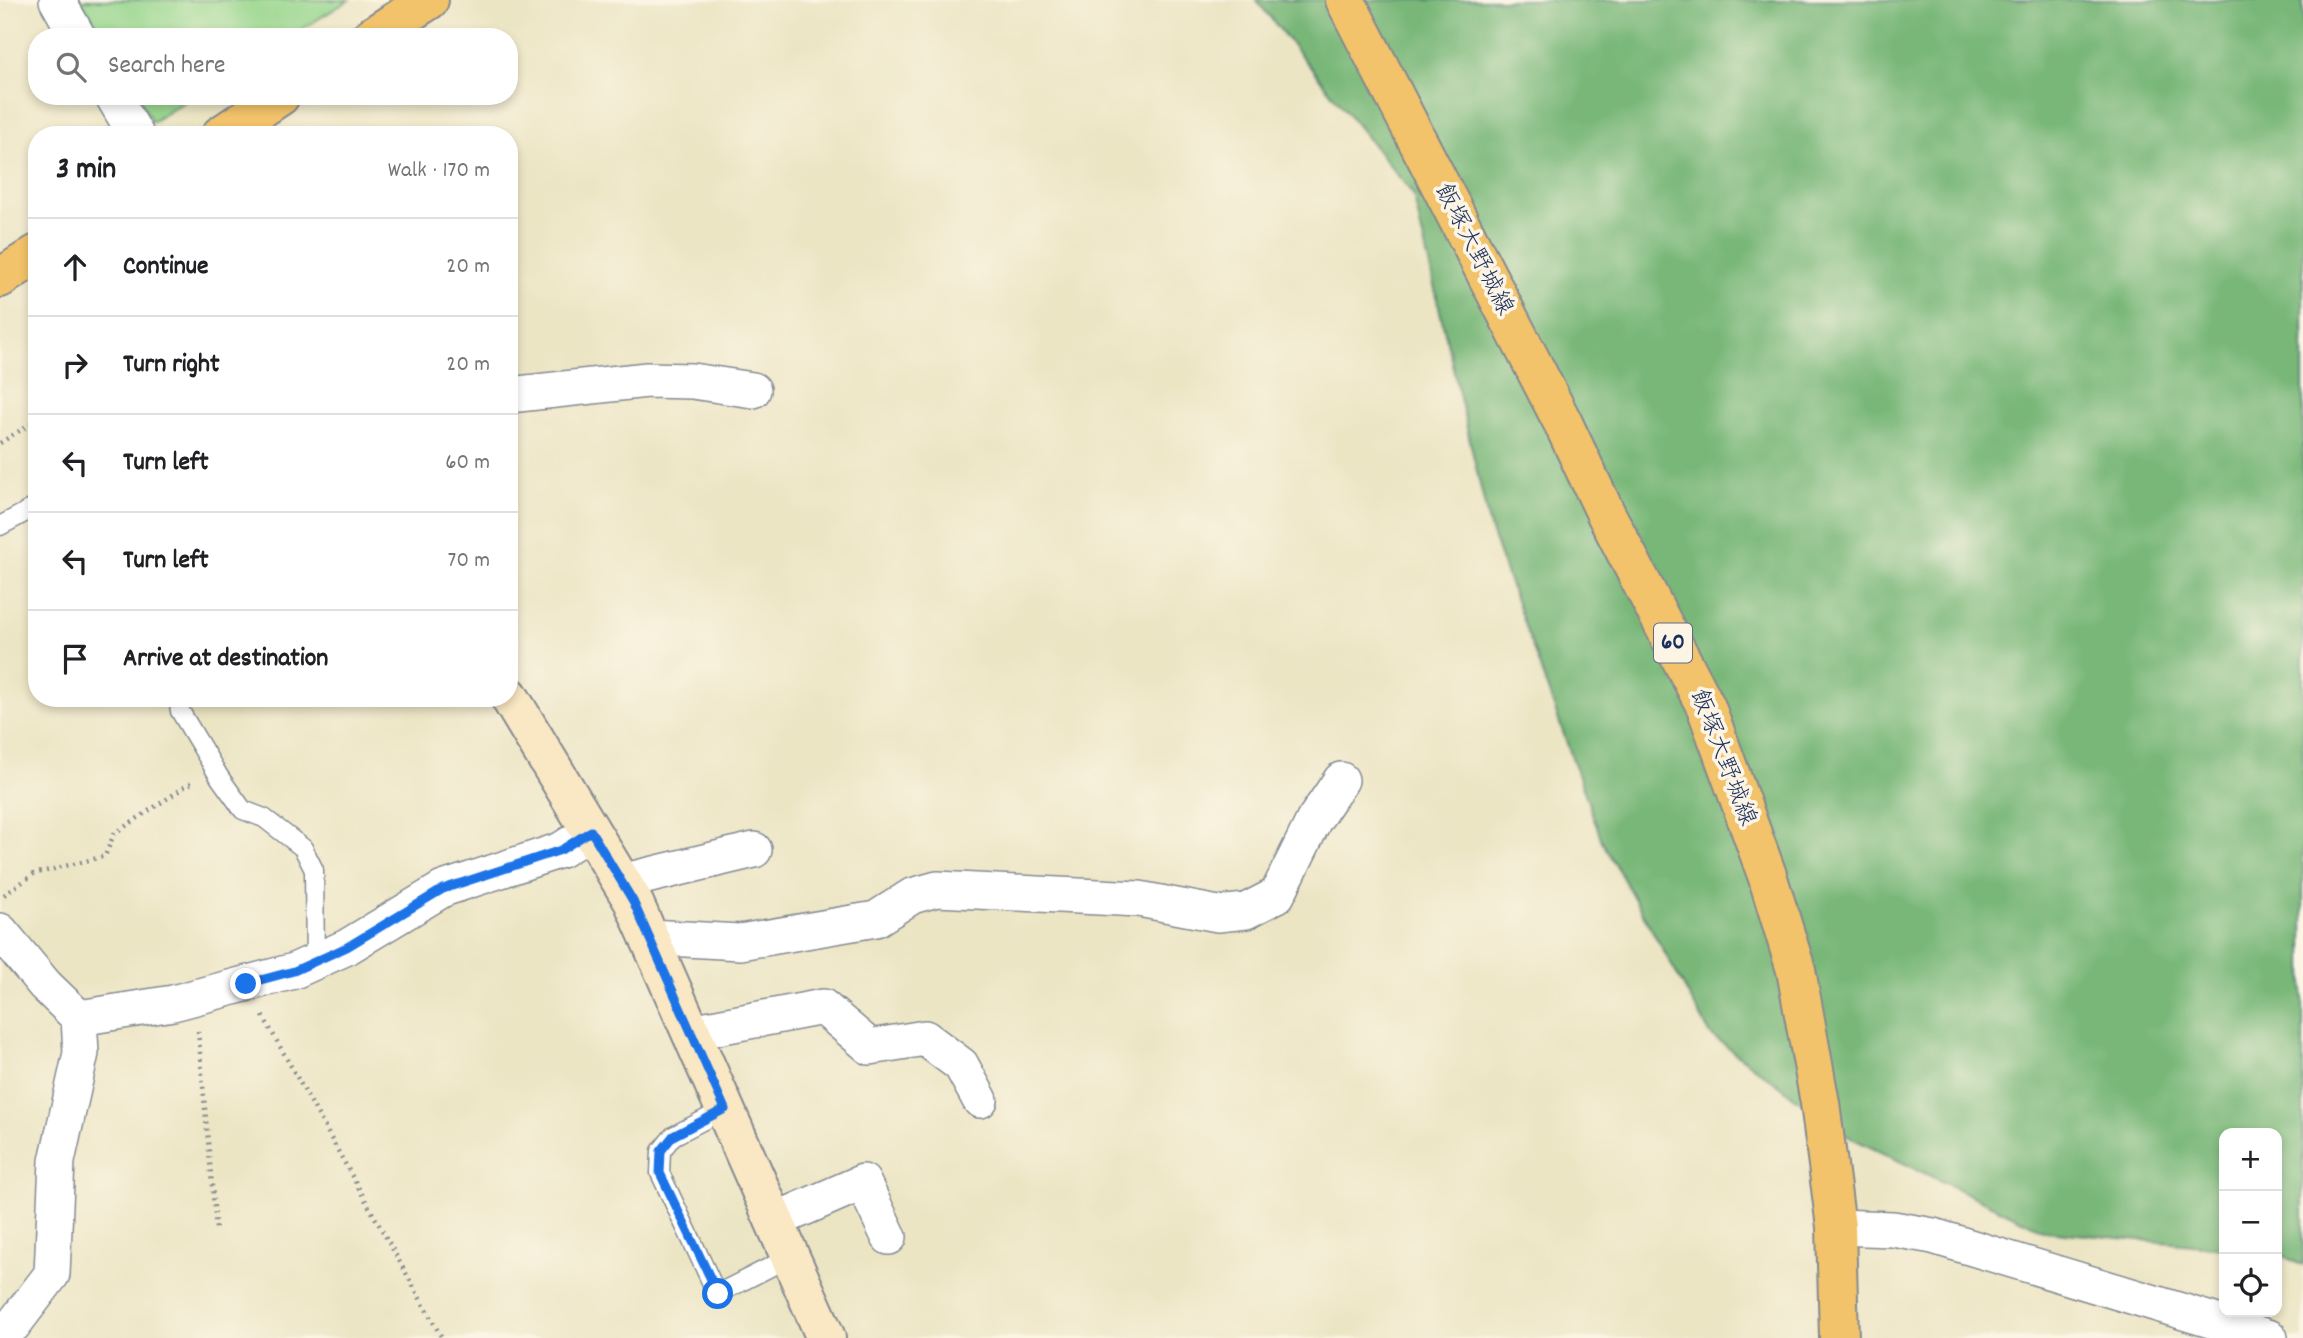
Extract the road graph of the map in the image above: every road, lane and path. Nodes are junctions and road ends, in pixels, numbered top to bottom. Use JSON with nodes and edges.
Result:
{"nodes":[{"id":1,"x":57,"y":0,"type":"edge"},
{"id":2,"x":429,"y":0,"type":"edge"},
{"id":3,"x":1345,"y":0,"type":"edge"},
{"id":4,"x":73,"y":28,"type":"edge"},
{"id":5,"x":385,"y":28,"type":"edge"},
{"id":6,"x":118,"y":105,"type":"edge"},
{"id":7,"x":266,"y":105,"type":"edge"},
{"id":8,"x":131,"y":126,"type":"edge"},
{"id":9,"x":235,"y":126,"type":"edge"},
{"id":10,"x":28,"y":260,"type":"edge"},
{"id":11,"x":0,"y":278,"type":"edge"},
{"id":12,"x":753,"y":390,"type":"dead end"},
{"id":13,"x":518,"y":394,"type":"edge"},
{"id":14,"x":28,"y":426,"type":"edge"},
{"id":15,"x":0,"y":443,"type":"edge"},
{"id":16,"x":28,"y":511,"type":"edge"},
{"id":17,"x":0,"y":526,"type":"edge"},
{"id":18,"x":179,"y":707,"type":"edge"},
{"id":19,"x":516,"y":707,"type":"edge"},
{"id":20,"x":220,"y":778,"type":"junction"},
{"id":21,"x":1341,"y":780,"type":"dead end"},
{"id":22,"x":591,"y":831,"type":"junction"},
{"id":23,"x":754,"y":849,"type":"dead end"},
{"id":24,"x":621,"y":882,"type":"junction"},
{"id":25,"x":0,"y":898,"type":"edge"},
{"id":26,"x":0,"y":931,"type":"edge"},
{"id":27,"x":649,"y":937,"type":"junction"},
{"id":28,"x":315,"y":962,"type":"junction"},
{"id":29,"x":246,"y":984,"type":"junction"},
{"id":30,"x":79,"y":1018,"type":"junction"},
{"id":31,"x":691,"y":1032,"type":"junction"},
{"id":32,"x":201,"y":1066,"type":"dead end"},
{"id":33,"x":980,"y":1100,"type":"dead end"},
{"id":34,"x":725,"y":1109,"type":"junction"},
{"id":35,"x":774,"y":1221,"type":"junction"},
{"id":36,"x":1836,"y":1227,"type":"junction"},
{"id":37,"x":216,"y":1229,"type":"dead end"},
{"id":38,"x":889,"y":1237,"type":"dead end"},
{"id":39,"x":790,"y":1257,"type":"junction"},
{"id":40,"x":0,"y":1335,"type":"edge"},
{"id":41,"x":442,"y":1338,"type":"edge"},
{"id":42,"x":826,"y":1338,"type":"edge"},
{"id":43,"x":1839,"y":1338,"type":"edge"},
{"id":44,"x":2270,"y":1338,"type":"edge"}],
"edges":[{"from":1,"to":4,"type":"street"},
{"from":2,"to":5,"type":"main road"},
{"from":3,"to":36,"type":"main road","name":"飯塚大野城線","number":"60"},
{"from":6,"to":8,"type":"street"},
{"from":7,"to":9,"type":"main road"},
{"from":10,"to":11,"type":"main road"},
{"from":12,"to":13,"type":"street"},
{"from":14,"to":15,"type":"path"},
{"from":16,"to":17,"type":"lane"},
{"from":18,"to":20,"type":"lane"},
{"from":19,"to":22,"type":"street"},
{"from":20,"to":25,"type":"path"},
{"from":20,"to":28,"type":"lane"},
{"from":21,"to":27,"type":"street"},
{"from":22,"to":24,"type":"street"},
{"from":22,"to":28,"type":"street"},
{"from":23,"to":24,"type":"street"},
{"from":24,"to":27,"type":"street"},
{"from":26,"to":30,"type":"street"},
{"from":27,"to":31,"type":"street"},
{"from":28,"to":29,"type":"street"},
{"from":29,"to":30,"type":"street"},
{"from":29,"to":41,"type":"path"},
{"from":30,"to":40,"type":"street"},
{"from":31,"to":33,"type":"street"},
{"from":31,"to":34,"type":"street"},
{"from":32,"to":37,"type":"path"},
{"from":34,"to":35,"type":"street"},
{"from":34,"to":39,"type":"lane"},
{"from":35,"to":38,"type":"street"},
{"from":35,"to":39,"type":"street"},
{"from":36,"to":43,"type":"main road","name":"飯塚大野城線","number":"60"},
{"from":36,"to":44,"type":"street"},
{"from":39,"to":42,"type":"street"}]}
